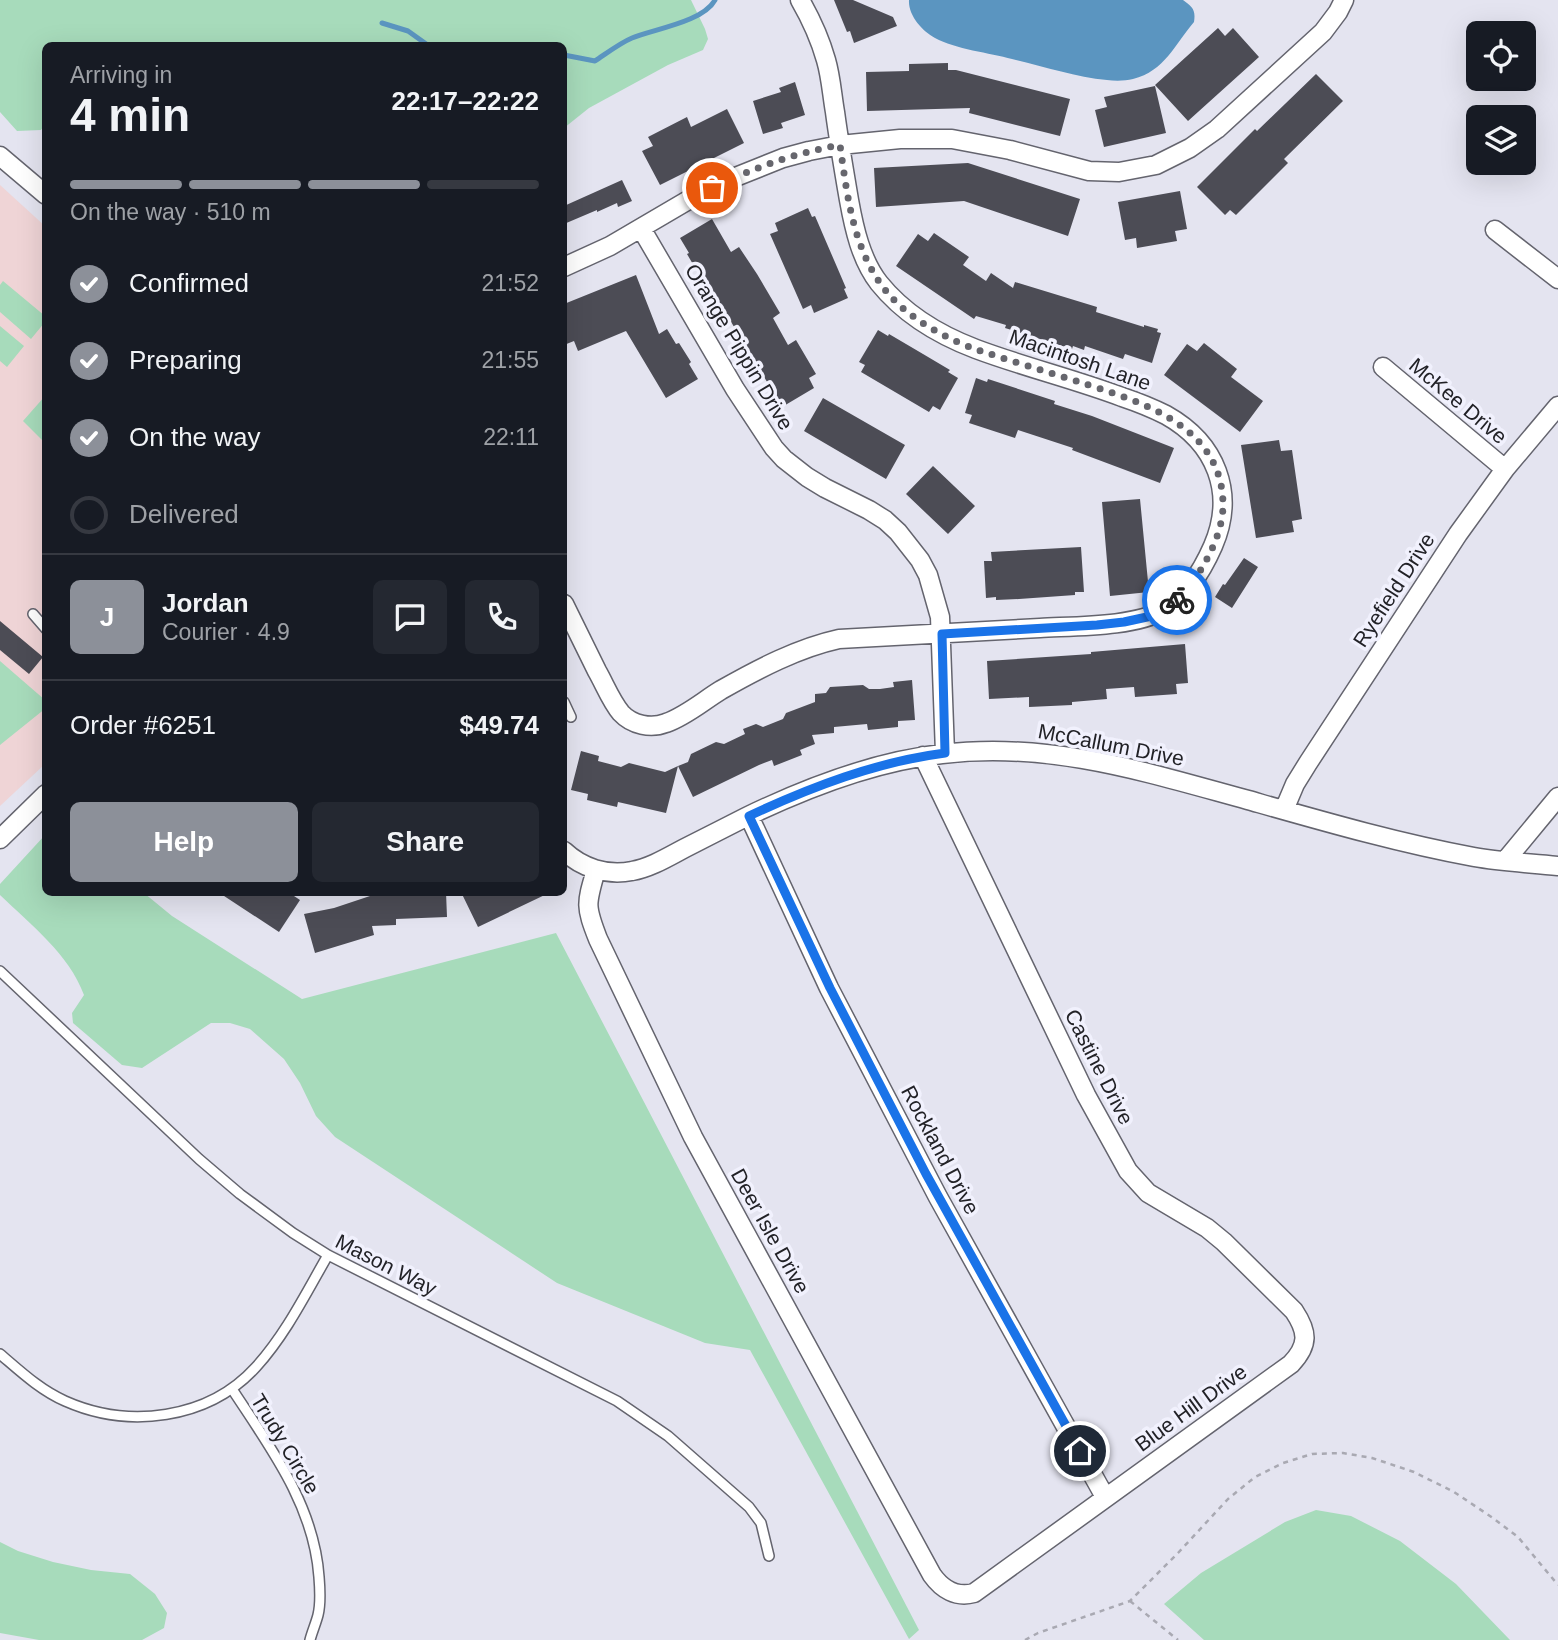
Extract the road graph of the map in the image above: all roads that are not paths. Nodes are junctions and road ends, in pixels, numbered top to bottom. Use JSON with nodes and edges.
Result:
{"nodes":[{"id":1,"x":800,"y":0,"type":"edge"},
{"id":2,"x":1344,"y":0,"type":"edge"},
{"id":3,"x":840,"y":145,"type":"junction"},
{"id":4,"x":1,"y":157,"type":"edge"},
{"id":5,"x":42,"y":192,"type":"edge"},
{"id":6,"x":641,"y":228,"type":"junction"},
{"id":7,"x":1495,"y":230,"type":"dead end"},
{"id":8,"x":567,"y":266,"type":"edge"},
{"id":9,"x":1558,"y":279,"type":"edge"},
{"id":10,"x":1383,"y":367,"type":"dead end"},
{"id":11,"x":1558,"y":406,"type":"edge"},
{"id":12,"x":1505,"y":469,"type":"junction"},
{"id":13,"x":33,"y":614,"type":"dead end"},
{"id":14,"x":42,"y":624,"type":"edge"},
{"id":15,"x":569,"y":629,"type":"edge"},
{"id":16,"x":942,"y":634,"type":"junction"},
{"id":17,"x":567,"y":708,"type":"edge"},
{"id":18,"x":571,"y":717,"type":"dead end"},
{"id":19,"x":945,"y":753,"type":"junction"},
{"id":20,"x":923,"y":756,"type":"junction"},
{"id":21,"x":1558,"y":797,"type":"edge"},
{"id":22,"x":42,"y":798,"type":"edge"},
{"id":23,"x":1284,"y":810,"type":"junction"},
{"id":24,"x":749,"y":816,"type":"junction"},
{"id":25,"x":0,"y":839,"type":"edge"},
{"id":26,"x":567,"y":853,"type":"edge"},
{"id":27,"x":1505,"y":862,"type":"junction"},
{"id":28,"x":1558,"y":866,"type":"edge"},
{"id":29,"x":596,"y":870,"type":"junction"},
{"id":30,"x":0,"y":971,"type":"edge"},
{"id":31,"x":328,"y":1255,"type":"junction"},
{"id":32,"x":1305,"y":1340,"type":"joint"},
{"id":33,"x":0,"y":1354,"type":"edge"},
{"id":34,"x":232,"y":1389,"type":"junction"},
{"id":35,"x":1105,"y":1497,"type":"junction"},
{"id":36,"x":769,"y":1556,"type":"dead end"},
{"id":37,"x":956,"y":1593,"type":"joint"},
{"id":38,"x":310,"y":1640,"type":"edge"}],
"edges":[{"from":1,"to":3,"type":"street","name":"Macintosh Lane"},
{"from":2,"to":3,"type":"street"},
{"from":3,"to":6,"type":"street"},
{"from":3,"to":16,"type":"street","name":"Macintosh Lane"},
{"from":4,"to":5,"type":"street"},
{"from":6,"to":8,"type":"street"},
{"from":6,"to":16,"type":"street","name":"Orange Pippin Drive"},
{"from":7,"to":9,"type":"street"},
{"from":10,"to":12,"type":"street","name":"McKee Drive"},
{"from":11,"to":12,"type":"street","name":"Ryefield Drive"},
{"from":12,"to":23,"type":"street","name":"Ryefield Drive"},
{"from":13,"to":14,"type":"lane"},
{"from":15,"to":16,"type":"street","name":"Macintosh Lane"},
{"from":16,"to":19,"type":"street","name":"Orange Pippin Drive"},
{"from":17,"to":18,"type":"lane"},
{"from":19,"to":20,"type":"street","name":"McCallum Drive"},
{"from":19,"to":23,"type":"street","name":"McCallum Drive"},
{"from":20,"to":24,"type":"street","name":"McCallum Drive"},
{"from":20,"to":32,"type":"street","name":"Castine Drive"},
{"from":21,"to":27,"type":"street"},
{"from":22,"to":25,"type":"street"},
{"from":23,"to":27,"type":"street","name":"McCallum Drive"},
{"from":24,"to":29,"type":"street","name":"McCallum Drive"},
{"from":24,"to":35,"type":"street","name":"Rockland Drive"},
{"from":26,"to":29,"type":"street"},
{"from":27,"to":28,"type":"street","name":"McCallum Drive"},
{"from":29,"to":37,"type":"street","name":"Deer Isle Drive"},
{"from":30,"to":31,"type":"lane","name":"Mason Way"},
{"from":31,"to":34,"type":"lane"},
{"from":31,"to":36,"type":"lane","name":"Mason Way"},
{"from":32,"to":35,"type":"street","name":"Blue Hill Drive"},
{"from":33,"to":34,"type":"lane"},
{"from":34,"to":38,"type":"lane","name":"Trudy Circle"},
{"from":35,"to":37,"type":"street","name":"Blue Hill Drive"}]}
